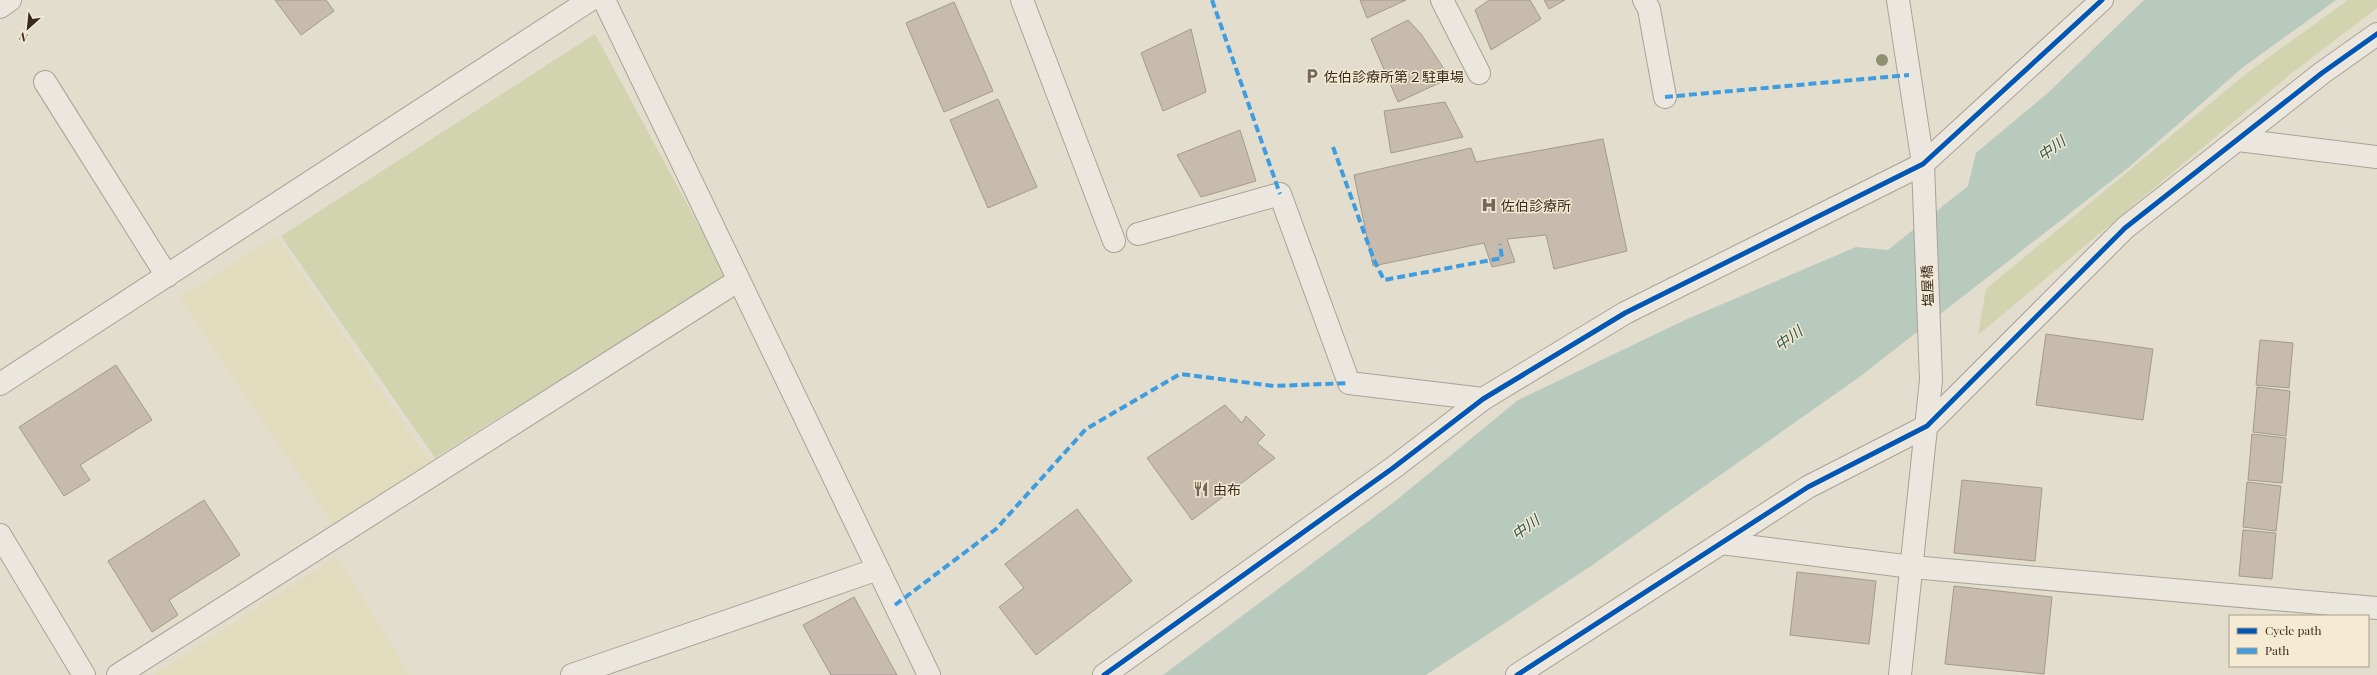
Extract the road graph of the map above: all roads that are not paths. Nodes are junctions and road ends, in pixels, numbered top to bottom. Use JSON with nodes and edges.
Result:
{"nodes":[{"id":1,"x":10,"y":0,"type":"edge"},
{"id":2,"x":590,"y":0,"type":"edge"},
{"id":3,"x":604,"y":0,"type":"edge"},
{"id":4,"x":1022,"y":0,"type":"edge"},
{"id":5,"x":1442,"y":0,"type":"edge"},
{"id":6,"x":1644,"y":0,"type":"edge"},
{"id":7,"x":1898,"y":0,"type":"edge"},
{"id":8,"x":2102,"y":0,"type":"edge"},
{"id":9,"x":0,"y":6,"type":"edge"},
{"id":10,"x":2377,"y":34,"type":"edge"},
{"id":11,"x":1479,"y":73,"type":"dead end"},
{"id":12,"x":45,"y":82,"type":"dead end"},
{"id":13,"x":1665,"y":97,"type":"dead end"},
{"id":14,"x":2238,"y":140,"type":"junction"},
{"id":15,"x":2377,"y":157,"type":"edge"},
{"id":16,"x":1923,"y":164,"type":"junction"},
{"id":17,"x":1138,"y":234,"type":"dead end"},
{"id":18,"x":1114,"y":241,"type":"dead end"},
{"id":19,"x":166,"y":276,"type":"junction"},
{"id":20,"x":739,"y":280,"type":"junction"},
{"id":21,"x":0,"y":384,"type":"edge"},
{"id":22,"x":1483,"y":399,"type":"junction"},
{"id":23,"x":1927,"y":426,"type":"junction"},
{"id":24,"x":0,"y":535,"type":"edge"},
{"id":25,"x":1721,"y":543,"type":"junction"},
{"id":26,"x":1912,"y":567,"type":"junction"},
{"id":27,"x":878,"y":569,"type":"junction"},
{"id":28,"x":2377,"y":608,"type":"edge"},
{"id":29,"x":84,"y":675,"type":"edge"},
{"id":30,"x":118,"y":675,"type":"edge"},
{"id":31,"x":572,"y":675,"type":"edge"},
{"id":32,"x":929,"y":675,"type":"edge"},
{"id":33,"x":1104,"y":675,"type":"edge"},
{"id":34,"x":1517,"y":675,"type":"edge"},
{"id":35,"x":1900,"y":675,"type":"edge"}],
"edges":[{"from":1,"to":9,"type":"street"},
{"from":2,"to":19,"type":"street"},
{"from":3,"to":20,"type":"street"},
{"from":4,"to":18,"type":"street"},
{"from":5,"to":11,"type":"street"},
{"from":6,"to":13,"type":"street"},
{"from":7,"to":16,"type":"street","name":"塩屋橋"},
{"from":8,"to":16,"type":"street"},
{"from":10,"to":14,"type":"street"},
{"from":12,"to":19,"type":"street"},
{"from":14,"to":15,"type":"street"},
{"from":14,"to":23,"type":"street"},
{"from":16,"to":22,"type":"street"},
{"from":16,"to":23,"type":"street","name":"塩屋橋"},
{"from":17,"to":22,"type":"street"},
{"from":19,"to":21,"type":"street"},
{"from":20,"to":27,"type":"street"},
{"from":20,"to":30,"type":"street"},
{"from":22,"to":33,"type":"street"},
{"from":23,"to":25,"type":"street"},
{"from":23,"to":26,"type":"street","name":"塩屋橋"},
{"from":24,"to":29,"type":"street"},
{"from":25,"to":26,"type":"street"},
{"from":25,"to":34,"type":"street"},
{"from":26,"to":28,"type":"street"},
{"from":26,"to":35,"type":"street","name":"塩屋橋"},
{"from":27,"to":31,"type":"street"},
{"from":27,"to":32,"type":"street"}]}
